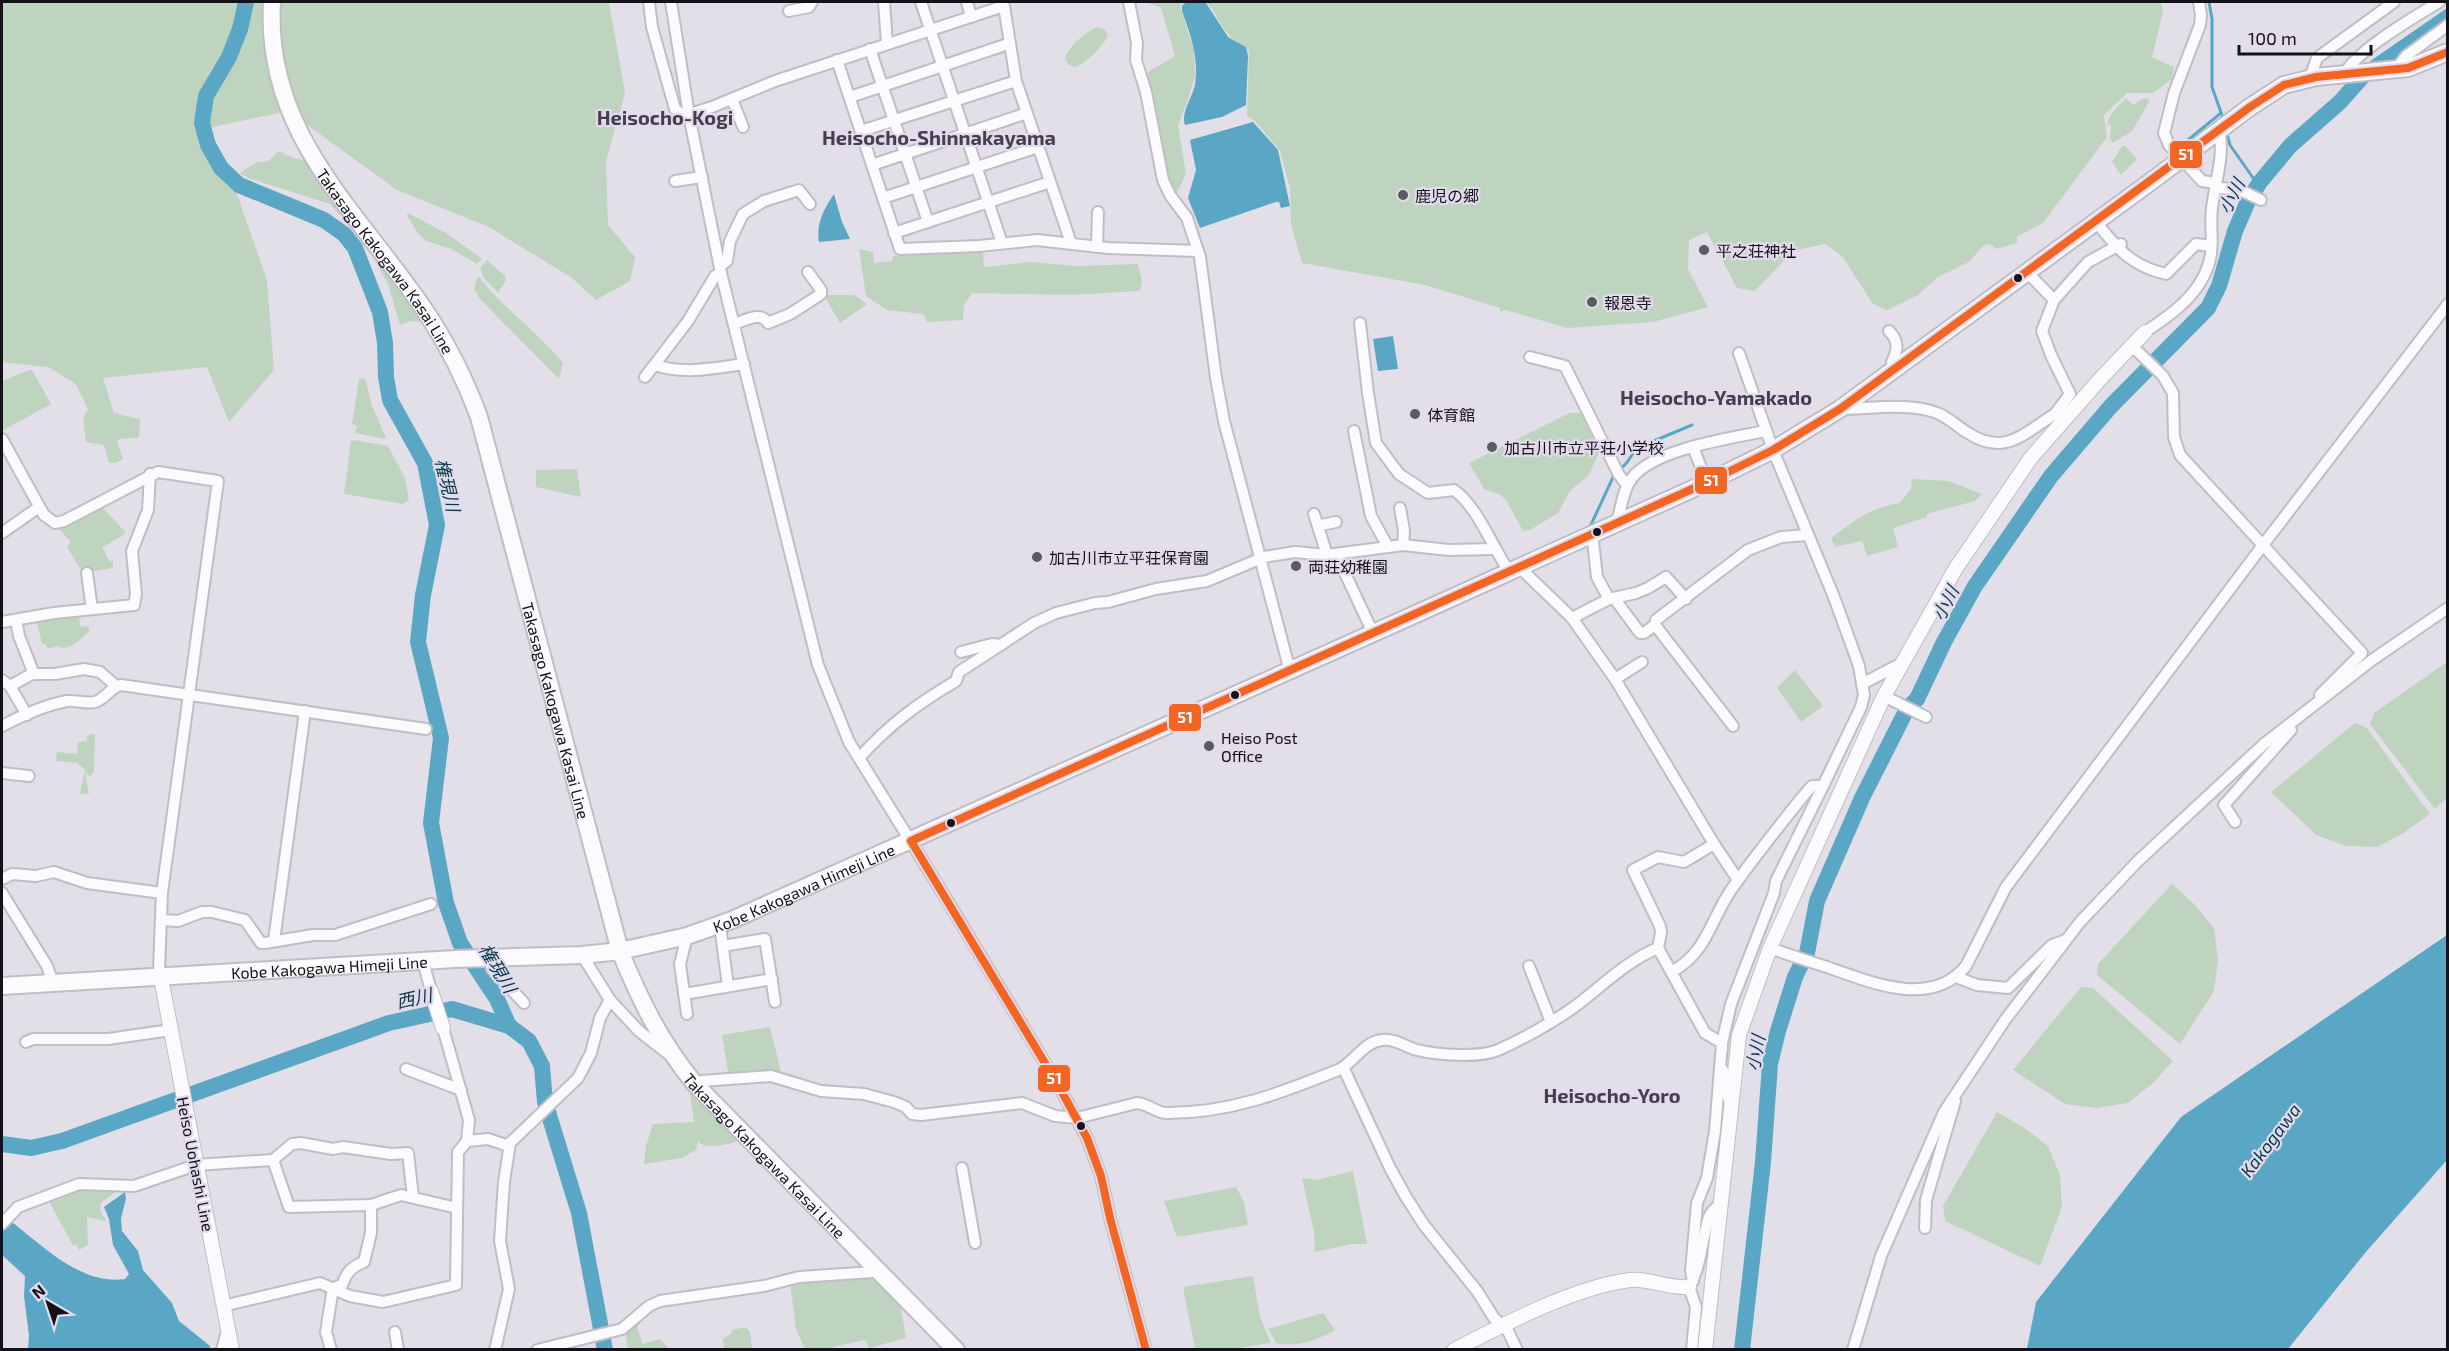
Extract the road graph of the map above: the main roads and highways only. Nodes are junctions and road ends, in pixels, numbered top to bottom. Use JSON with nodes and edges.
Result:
{"nodes":[{"id":1,"x":272,"y":2,"type":"edge"},
{"id":2,"x":2448,"y":52,"type":"edge"},
{"id":3,"x":620,"y":951,"type":"junction"},
{"id":4,"x":2,"y":987,"type":"edge"},
{"id":5,"x":956,"y":1350,"type":"edge"}],
"edges":[{"from":1,"to":3,"type":"main road","name":"Takasago Kakogawa Kasai Line"},
{"from":2,"to":3,"type":"main road","name":"Kobe Kakogawa Himeji Line"},
{"from":3,"to":4,"type":"main road","name":"Kobe Kakogawa Himeji Line"},
{"from":3,"to":5,"type":"main road","name":"Takasago Kakogawa Kasai Line"}]}
